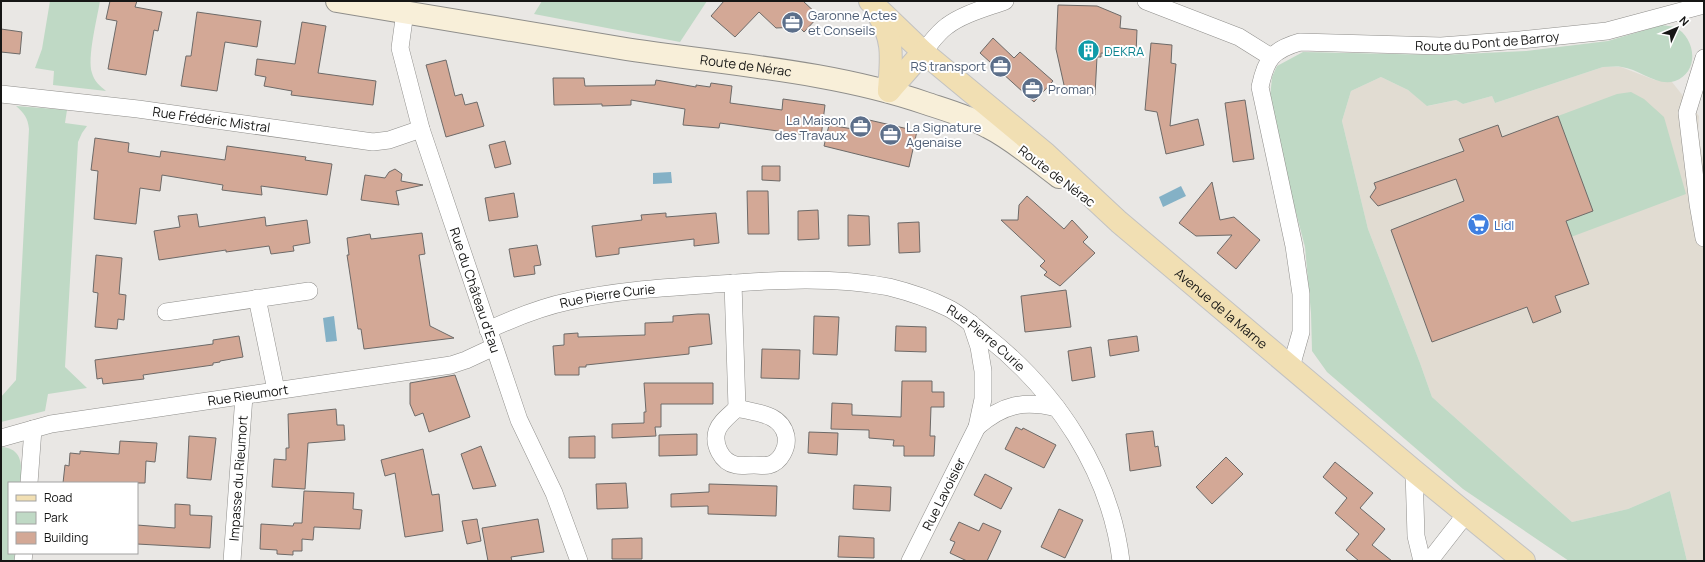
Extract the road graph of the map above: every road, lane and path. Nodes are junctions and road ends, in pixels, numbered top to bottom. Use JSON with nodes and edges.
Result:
{"nodes":[{"id":1,"x":337,"y":1,"type":"edge"},
{"id":2,"x":870,"y":1,"type":"edge"},
{"id":3,"x":1005,"y":1,"type":"edge"},
{"id":4,"x":1146,"y":1,"type":"edge"},
{"id":5,"x":1704,"y":5,"type":"edge"},
{"id":6,"x":405,"y":12,"type":"junction"},
{"id":7,"x":923,"y":52,"type":"junction"},
{"id":8,"x":1270,"y":57,"type":"junction"},
{"id":9,"x":1704,"y":58,"type":"edge"},
{"id":10,"x":889,"y":91,"type":"junction"},
{"id":11,"x":1,"y":94,"type":"edge"},
{"id":12,"x":421,"y":130,"type":"junction"},
{"id":13,"x":1119,"y":222,"type":"junction"},
{"id":14,"x":1704,"y":238,"type":"edge"},
{"id":15,"x":733,"y":283,"type":"junction"},
{"id":16,"x":309,"y":290,"type":"dead end"},
{"id":17,"x":257,"y":298,"type":"junction"},
{"id":18,"x":166,"y":312,"type":"dead end"},
{"id":19,"x":970,"y":323,"type":"junction"},
{"id":20,"x":488,"y":330,"type":"junction"},
{"id":21,"x":494,"y":347,"type":"junction"},
{"id":22,"x":1291,"y":366,"type":"junction"},
{"id":23,"x":276,"y":390,"type":"junction"},
{"id":24,"x":244,"y":396,"type":"junction"},
{"id":25,"x":737,"y":408,"type":"dead end"},
{"id":26,"x":1057,"y":408,"type":"junction"},
{"id":27,"x":977,"y":427,"type":"junction"},
{"id":28,"x":33,"y":429,"type":"junction"},
{"id":29,"x":1,"y":438,"type":"edge"},
{"id":30,"x":1414,"y":471,"type":"junction"},
{"id":31,"x":29,"y":482,"type":"edge"},
{"id":32,"x":1466,"y":514,"type":"junction"},
{"id":33,"x":232,"y":561,"type":"edge"},
{"id":34,"x":579,"y":561,"type":"edge"},
{"id":35,"x":910,"y":561,"type":"edge"},
{"id":36,"x":1121,"y":561,"type":"edge"},
{"id":37,"x":1422,"y":561,"type":"edge"},
{"id":38,"x":1432,"y":561,"type":"edge"},
{"id":39,"x":1524,"y":561,"type":"edge"}],
"edges":[{"from":1,"to":6,"type":"main road","name":"Route de Nérac"},
{"from":2,"to":7,"type":"main road","name":"Avenue de la Marne"},
{"from":2,"to":10,"type":"main road"},
{"from":3,"to":7,"type":"street"},
{"from":4,"to":8,"type":"street"},
{"from":5,"to":8,"type":"street","name":"Route du Pont de Barroy"},
{"from":6,"to":10,"type":"main road","name":"Route de Nérac"},
{"from":6,"to":12,"type":"street","name":"Rue du Château d'Eau"},
{"from":7,"to":10,"type":"main road"},
{"from":7,"to":13,"type":"main road","name":"Avenue de la Marne"},
{"from":8,"to":22,"type":"street"},
{"from":9,"to":14,"type":"street"},
{"from":10,"to":13,"type":"main road","name":"Route de Nérac"},
{"from":11,"to":12,"type":"street","name":"Rue Frédéric Mistral"},
{"from":12,"to":20,"type":"street","name":"Rue du Château d'Eau"},
{"from":13,"to":22,"type":"main road","name":"Avenue de la Marne"},
{"from":15,"to":19,"type":"street","name":"Rue Pierre Curie"},
{"from":15,"to":20,"type":"street","name":"Rue Pierre Curie"},
{"from":15,"to":25,"type":"street"},
{"from":16,"to":17,"type":"street"},
{"from":17,"to":18,"type":"street"},
{"from":17,"to":23,"type":"street"},
{"from":19,"to":26,"type":"street","name":"Rue Pierre Curie"},
{"from":19,"to":27,"type":"street","name":"Rue Lavoisier"},
{"from":20,"to":21,"type":"street","name":"Rue du Château d'Eau"},
{"from":21,"to":23,"type":"street","name":"Rue Rieumort"},
{"from":21,"to":34,"type":"street","name":"Rue du Château d'Eau"},
{"from":22,"to":30,"type":"main road","name":"Avenue de la Marne"},
{"from":23,"to":24,"type":"street","name":"Rue Rieumort"},
{"from":24,"to":28,"type":"street","name":"Rue Rieumort"},
{"from":24,"to":33,"type":"street","name":"Impasse du Rieumort"},
{"from":26,"to":27,"type":"street","name":"Rue Lavoisier"},
{"from":26,"to":36,"type":"street","name":"Rue Pierre Curie"},
{"from":27,"to":35,"type":"street","name":"Rue Lavoisier"},
{"from":28,"to":29,"type":"street","name":"Rue Rieumort"},
{"from":28,"to":31,"type":"street"},
{"from":30,"to":32,"type":"main road","name":"Avenue de la Marne"},
{"from":30,"to":37,"type":"street"},
{"from":32,"to":38,"type":"street"},
{"from":32,"to":39,"type":"main road","name":"Avenue de la Marne"}]}
